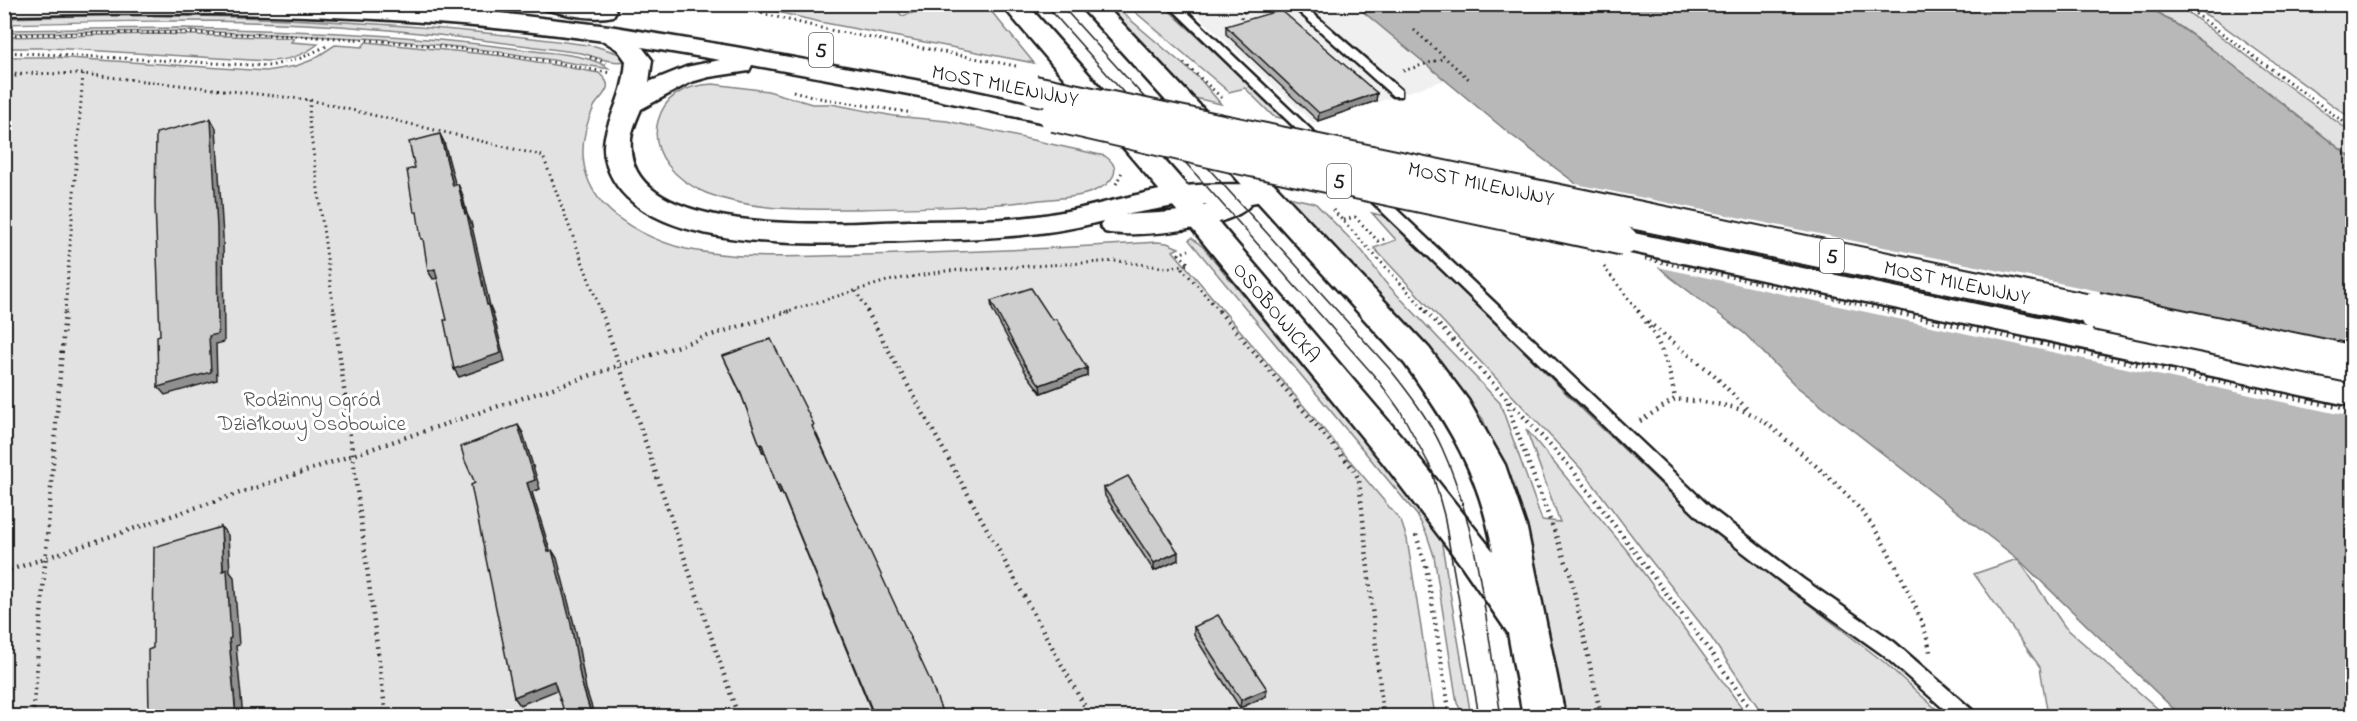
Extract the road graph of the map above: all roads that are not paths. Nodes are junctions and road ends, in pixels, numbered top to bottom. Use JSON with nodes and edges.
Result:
{"nodes":[{"id":1,"x":553,"y":4,"type":"edge"},
{"id":2,"x":1013,"y":4,"type":"edge"},
{"id":3,"x":1090,"y":4,"type":"edge"},
{"id":4,"x":1172,"y":4,"type":"edge"},
{"id":5,"x":1295,"y":4,"type":"edge"},
{"id":6,"x":4,"y":8,"type":"edge"},
{"id":7,"x":605,"y":17,"type":"edge"},
{"id":8,"x":786,"y":77,"type":"junction"},
{"id":9,"x":1396,"y":93,"type":"dead end"},
{"id":10,"x":629,"y":105,"type":"junction"},
{"id":11,"x":1263,"y":193,"type":"junction"},
{"id":12,"x":1187,"y":219,"type":"junction"},
{"id":13,"x":2352,"y":364,"type":"edge"},
{"id":14,"x":2352,"y":394,"type":"edge"},
{"id":15,"x":1527,"y":631,"type":"junction"},
{"id":16,"x":1544,"y":717,"type":"edge"},
{"id":17,"x":1965,"y":717,"type":"edge"}],
"edges":[{"from":1,"to":7,"type":"main road","number":"5"},
{"from":2,"to":12,"type":"main road","name":"OSOBOWICKA"},
{"from":3,"to":11,"type":"main road","name":"OSOBOWICKA"},
{"from":4,"to":17,"type":"lane"},
{"from":5,"to":9,"type":"lane"},
{"from":6,"to":7,"type":"main road","number":"5"},
{"from":7,"to":8,"type":"main road","number":"5"},
{"from":7,"to":10,"type":"main road"},
{"from":7,"to":13,"type":"main road","name":"MOST MILENIJNY","number":"5","bridge":true},
{"from":8,"to":10,"type":"main road"},
{"from":8,"to":14,"type":"main road","name":"MOST MILENIJNY","number":"5","bridge":true},
{"from":10,"to":12,"type":"main road"},
{"from":11,"to":12,"type":"main road"},
{"from":11,"to":15,"type":"main road","name":"OSOBOWICKA"},
{"from":12,"to":15,"type":"main road","name":"OSOBOWICKA"},
{"from":15,"to":16,"type":"main road","name":"OSOBOWICKA"}]}
